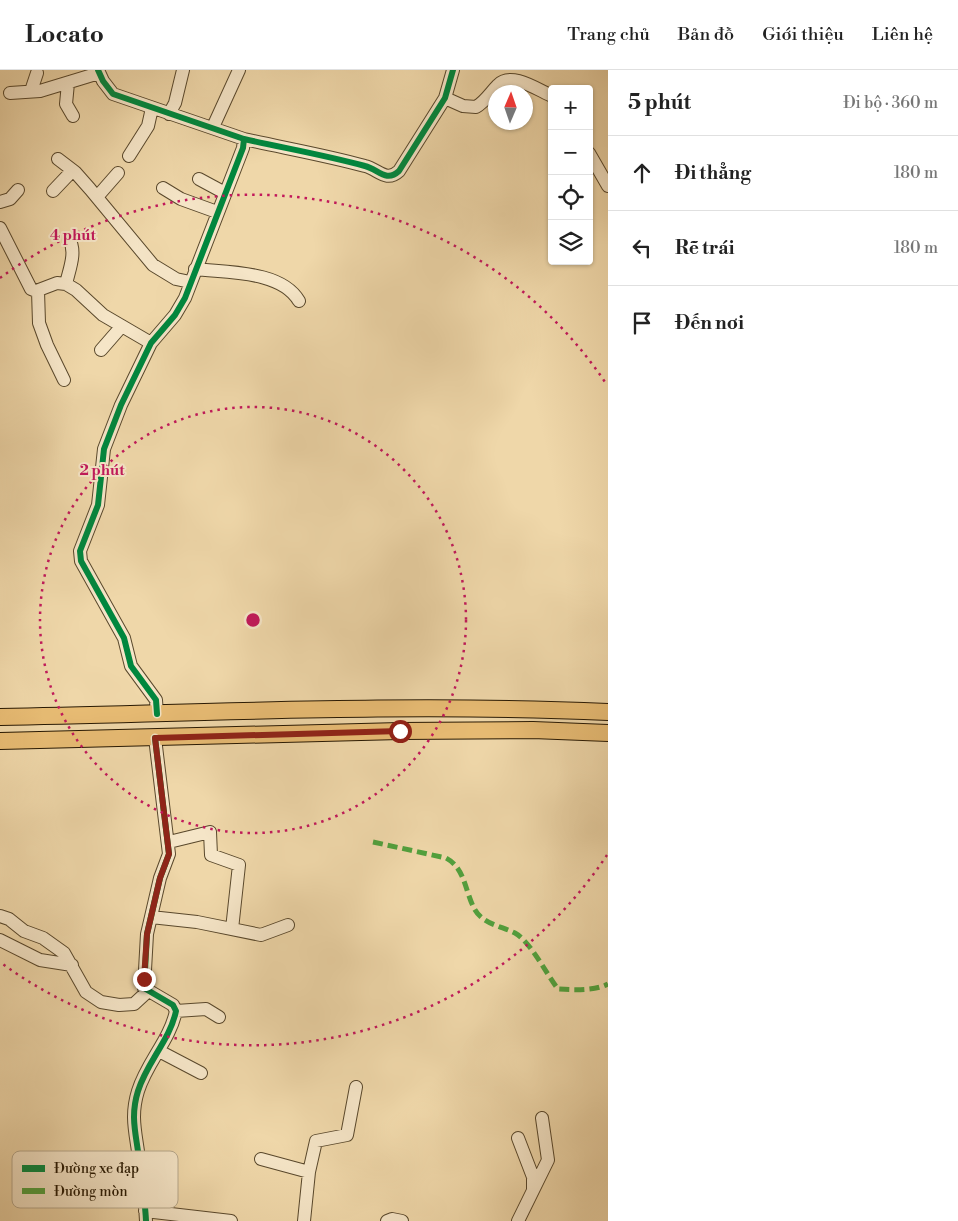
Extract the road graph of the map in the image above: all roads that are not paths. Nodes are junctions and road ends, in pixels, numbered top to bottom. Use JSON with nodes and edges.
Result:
{"nodes":[{"id":1,"x":183,"y":70,"type":"edge"},
{"id":2,"x":239,"y":70,"type":"edge"},
{"id":3,"x":453,"y":70,"type":"edge"},
{"id":4,"x":99,"y":71,"type":"edge"},
{"id":5,"x":37,"y":73,"type":"dead end"},
{"id":6,"x":68,"y":83,"type":"junction"},
{"id":7,"x":31,"y":91,"type":"junction"},
{"id":8,"x":10,"y":93,"type":"dead end"},
{"id":9,"x":548,"y":94,"type":"edge"},
{"id":10,"x":445,"y":98,"type":"junction"},
{"id":11,"x":152,"y":108,"type":"junction"},
{"id":12,"x":169,"y":114,"type":"junction"},
{"id":13,"x":73,"y":116,"type":"dead end"},
{"id":14,"x":212,"y":127,"type":"junction"},
{"id":15,"x":244,"y":139,"type":"junction"},
{"id":16,"x":129,"y":156,"type":"dead end"},
{"id":17,"x":58,"y":160,"type":"dead end"},
{"id":18,"x":593,"y":160,"type":"edge"},
{"id":19,"x":72,"y":171,"type":"junction"},
{"id":20,"x":118,"y":173,"type":"dead end"},
{"id":21,"x":199,"y":178,"type":"dead end"},
{"id":22,"x":608,"y":186,"type":"edge"},
{"id":23,"x":163,"y":188,"type":"dead end"},
{"id":24,"x":18,"y":190,"type":"dead end"},
{"id":25,"x":53,"y":191,"type":"dead end"},
{"id":26,"x":225,"y":193,"type":"junction"},
{"id":27,"x":97,"y":198,"type":"junction"},
{"id":28,"x":0,"y":202,"type":"edge"},
{"id":29,"x":218,"y":212,"type":"junction"},
{"id":30,"x":0,"y":228,"type":"edge"},
{"id":31,"x":69,"y":239,"type":"dead end"},
{"id":32,"x":195,"y":269,"type":"junction"},
{"id":33,"x":190,"y":282,"type":"junction"},
{"id":34,"x":66,"y":284,"type":"junction"},
{"id":35,"x":38,"y":291,"type":"junction"},
{"id":36,"x":299,"y":301,"type":"dead end"},
{"id":37,"x":121,"y":327,"type":"junction"},
{"id":38,"x":150,"y":343,"type":"junction"},
{"id":39,"x":101,"y":350,"type":"dead end"},
{"id":40,"x":64,"y":380,"type":"dead end"},
{"id":41,"x":608,"y":712,"type":"edge"},
{"id":42,"x":157,"y":714,"type":"junction"},
{"id":43,"x":0,"y":717,"type":"edge"},
{"id":44,"x":608,"y":733,"type":"edge"},
{"id":45,"x":155,"y":738,"type":"junction"},
{"id":46,"x":0,"y":741,"type":"edge"},
{"id":47,"x":169,"y":842,"type":"junction"},
{"id":48,"x":0,"y":916,"type":"edge"},
{"id":49,"x":151,"y":917,"type":"junction"},
{"id":50,"x":288,"y":925,"type":"dead end"},
{"id":51,"x":232,"y":929,"type":"junction"},
{"id":52,"x":0,"y":940,"type":"edge"},
{"id":53,"x":72,"y":965,"type":"junction"},
{"id":54,"x":147,"y":992,"type":"junction"},
{"id":55,"x":176,"y":1011,"type":"junction"},
{"id":56,"x":219,"y":1017,"type":"dead end"},
{"id":57,"x":159,"y":1051,"type":"junction"},
{"id":58,"x":201,"y":1073,"type":"dead end"},
{"id":59,"x":356,"y":1088,"type":"dead end"},
{"id":60,"x":542,"y":1118,"type":"dead end"},
{"id":61,"x":518,"y":1138,"type":"dead end"},
{"id":62,"x":137,"y":1151,"type":"edge"},
{"id":63,"x":261,"y":1159,"type":"dead end"},
{"id":64,"x":309,"y":1172,"type":"junction"},
{"id":65,"x":533,"y":1189,"type":"junction"},
{"id":66,"x":146,"y":1216,"type":"edge"},
{"id":67,"x":230,"y":1221,"type":"edge"},
{"id":68,"x":304,"y":1221,"type":"edge"},
{"id":69,"x":387,"y":1221,"type":"edge"},
{"id":70,"x":402,"y":1221,"type":"edge"},
{"id":71,"x":518,"y":1221,"type":"edge"}],
"edges":[{"from":1,"to":12,"type":"street"},
{"from":2,"to":14,"type":"street"},
{"from":3,"to":10,"type":"street"},
{"from":4,"to":6,"type":"street"},
{"from":4,"to":11,"type":"street"},
{"from":5,"to":7,"type":"street"},
{"from":6,"to":7,"type":"street"},
{"from":6,"to":13,"type":"street"},
{"from":7,"to":8,"type":"street"},
{"from":9,"to":10,"type":"street"},
{"from":10,"to":15,"type":"street"},
{"from":11,"to":12,"type":"street"},
{"from":11,"to":16,"type":"street"},
{"from":12,"to":14,"type":"street"},
{"from":14,"to":15,"type":"street"},
{"from":15,"to":26,"type":"street"},
{"from":17,"to":19,"type":"street"},
{"from":18,"to":22,"type":"street"},
{"from":19,"to":25,"type":"street"},
{"from":19,"to":27,"type":"street"},
{"from":20,"to":27,"type":"street"},
{"from":21,"to":26,"type":"street"},
{"from":23,"to":29,"type":"street"},
{"from":24,"to":28,"type":"street"},
{"from":26,"to":29,"type":"street"},
{"from":27,"to":33,"type":"street"},
{"from":29,"to":32,"type":"street"},
{"from":30,"to":35,"type":"street"},
{"from":31,"to":34,"type":"street"},
{"from":32,"to":33,"type":"street"},
{"from":32,"to":36,"type":"street"},
{"from":33,"to":38,"type":"street"},
{"from":34,"to":35,"type":"street"},
{"from":34,"to":37,"type":"street"},
{"from":35,"to":40,"type":"street"},
{"from":37,"to":38,"type":"street"},
{"from":37,"to":39,"type":"street"},
{"from":38,"to":42,"type":"street"},
{"from":41,"to":42,"type":"main road"},
{"from":42,"to":43,"type":"main road"},
{"from":44,"to":45,"type":"main road"},
{"from":45,"to":46,"type":"main road"},
{"from":45,"to":47,"type":"street"},
{"from":47,"to":49,"type":"street"},
{"from":47,"to":51,"type":"street"},
{"from":48,"to":53,"type":"street"},
{"from":49,"to":51,"type":"street"},
{"from":49,"to":54,"type":"street"},
{"from":50,"to":51,"type":"street"},
{"from":52,"to":53,"type":"street"},
{"from":53,"to":54,"type":"street"},
{"from":54,"to":55,"type":"street"},
{"from":55,"to":56,"type":"street"},
{"from":55,"to":57,"type":"street"},
{"from":57,"to":58,"type":"street"},
{"from":57,"to":62,"type":"street"},
{"from":59,"to":64,"type":"street"},
{"from":60,"to":65,"type":"street"},
{"from":61,"to":65,"type":"street"},
{"from":63,"to":64,"type":"street"},
{"from":64,"to":68,"type":"street"},
{"from":65,"to":71,"type":"street"},
{"from":66,"to":67,"type":"street"},
{"from":69,"to":70,"type":"street"}]}
